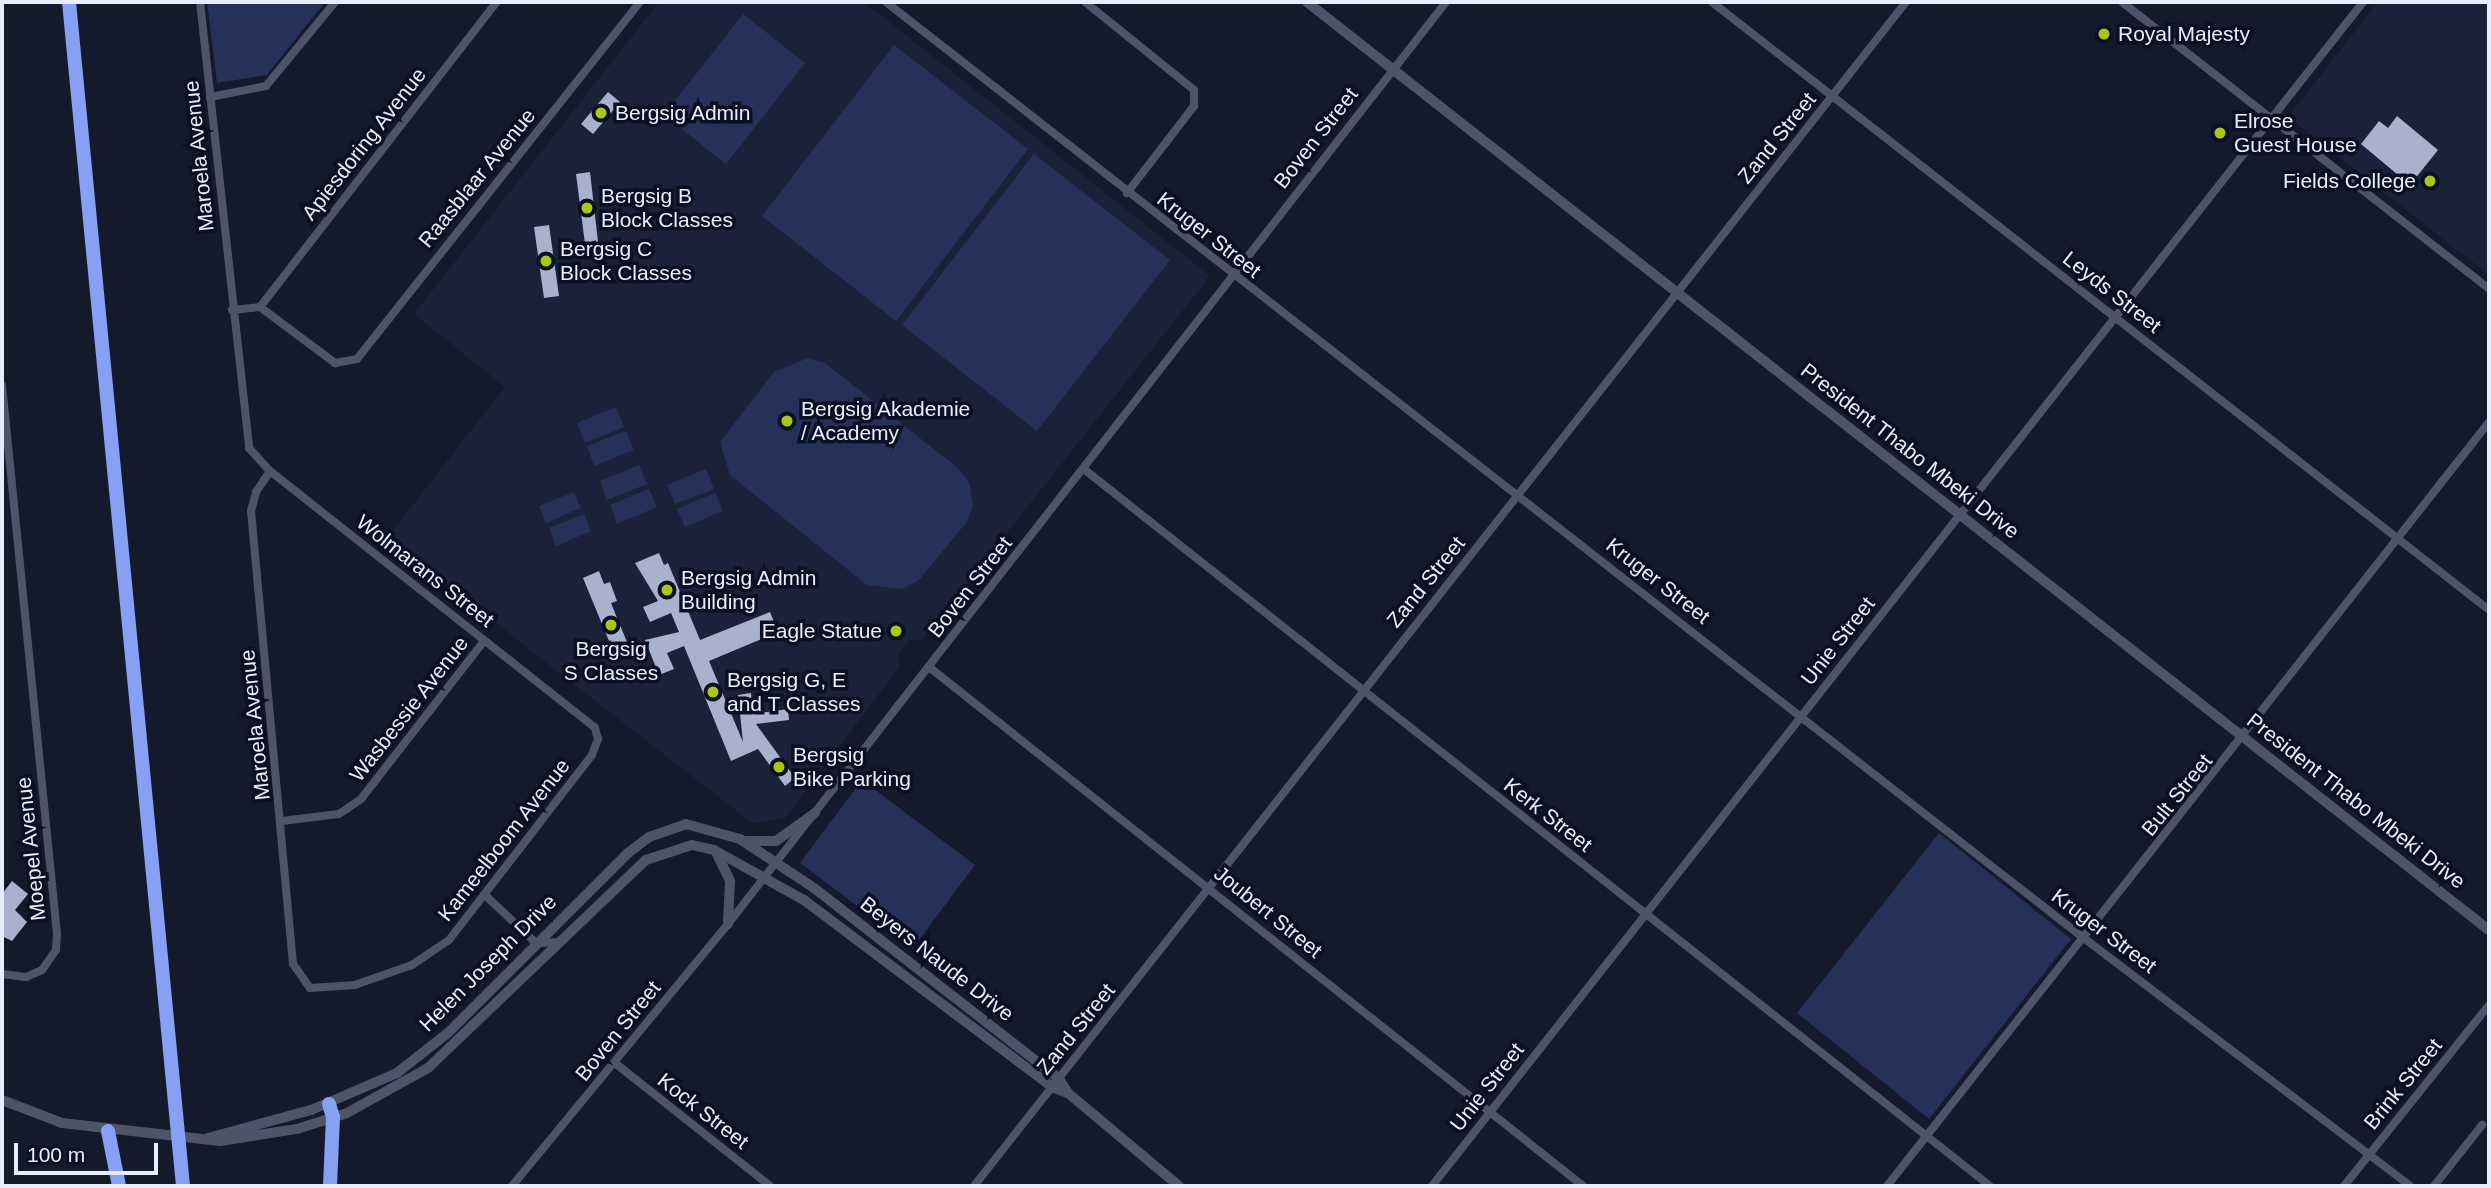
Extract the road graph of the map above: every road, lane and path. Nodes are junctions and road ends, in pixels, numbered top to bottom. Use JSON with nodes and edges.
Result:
{"nodes":[{"id":1,"x":69,"y":2,"type":"edge"},
{"id":2,"x":200,"y":2,"type":"edge"},
{"id":3,"x":335,"y":2,"type":"edge"},
{"id":4,"x":497,"y":2,"type":"edge"},
{"id":5,"x":640,"y":2,"type":"edge"},
{"id":6,"x":886,"y":2,"type":"edge"},
{"id":7,"x":1085,"y":2,"type":"edge"},
{"id":8,"x":1307,"y":2,"type":"edge"},
{"id":9,"x":1446,"y":2,"type":"edge"},
{"id":10,"x":1712,"y":2,"type":"edge"},
{"id":11,"x":1906,"y":2,"type":"edge"},
{"id":12,"x":2122,"y":2,"type":"edge"},
{"id":13,"x":2363,"y":2,"type":"edge"},
{"id":14,"x":1392,"y":70,"type":"junction"},
{"id":15,"x":1833,"y":96,"type":"junction"},
{"id":16,"x":210,"y":97,"type":"junction"},
{"id":17,"x":2272,"y":118,"type":"junction"},
{"id":18,"x":1127,"y":193,"type":"junction"},
{"id":19,"x":1232,"y":275,"type":"junction"},
{"id":20,"x":2489,"y":289,"type":"edge"},
{"id":21,"x":1676,"y":292,"type":"junction"},
{"id":22,"x":260,"y":307,"type":"junction"},
{"id":23,"x":232,"y":310,"type":"junction"},
{"id":24,"x":2115,"y":317,"type":"junction"},
{"id":25,"x":2,"y":386,"type":"edge"},
{"id":26,"x":2489,"y":422,"type":"edge"},
{"id":27,"x":244,"y":433,"type":"joint"},
{"id":28,"x":5,"y":453,"type":"edge"},
{"id":29,"x":1085,"y":470,"type":"junction"},
{"id":30,"x":270,"y":471,"type":"junction"},
{"id":31,"x":1519,"y":494,"type":"junction"},
{"id":32,"x":1958,"y":513,"type":"junction"},
{"id":33,"x":2398,"y":538,"type":"junction"},
{"id":34,"x":2489,"y":610,"type":"edge"},
{"id":35,"x":484,"y":641,"type":"junction"},
{"id":36,"x":929,"y":667,"type":"junction"},
{"id":37,"x":1362,"y":689,"type":"junction"},
{"id":38,"x":1801,"y":716,"type":"junction"},
{"id":39,"x":596,"y":727,"type":"joint"},
{"id":40,"x":2245,"y":738,"type":"junction"},
{"id":41,"x":815,"y":813,"type":"junction"},
{"id":42,"x":282,"y":821,"type":"junction"},
{"id":43,"x":740,"y":839,"type":"junction"},
{"id":44,"x":714,"y":850,"type":"junction"},
{"id":45,"x":775,"y":864,"type":"junction"},
{"id":46,"x":764,"y":877,"type":"junction"},
{"id":47,"x":1210,"y":887,"type":"junction"},
{"id":48,"x":486,"y":896,"type":"junction"},
{"id":49,"x":1645,"y":914,"type":"junction"},
{"id":50,"x":728,"y":925,"type":"junction"},
{"id":51,"x":2489,"y":930,"type":"edge"},
{"id":52,"x":2085,"y":939,"type":"junction"},
{"id":53,"x":559,"y":942,"type":"junction"},
{"id":54,"x":536,"y":943,"type":"junction"},
{"id":55,"x":2,"y":974,"type":"edge"},
{"id":56,"x":299,"y":979,"type":"joint"},
{"id":57,"x":2489,"y":1005,"type":"edge"},
{"id":58,"x":614,"y":1063,"type":"junction"},
{"id":59,"x":1055,"y":1083,"type":"junction"},
{"id":60,"x":2,"y":1100,"type":"edge"},
{"id":61,"x":331,"y":1111,"type":"junction"},
{"id":62,"x":1489,"y":1112,"type":"junction"},
{"id":63,"x":2482,"y":1125,"type":"dead end"},
{"id":64,"x":108,"y":1132,"type":"junction"},
{"id":65,"x":1926,"y":1137,"type":"junction"},
{"id":66,"x":2370,"y":1153,"type":"junction"},
{"id":67,"x":119,"y":1186,"type":"edge"},
{"id":68,"x":183,"y":1186,"type":"edge"},
{"id":69,"x":330,"y":1186,"type":"edge"},
{"id":70,"x":512,"y":1186,"type":"edge"},
{"id":71,"x":770,"y":1186,"type":"edge"},
{"id":72,"x":974,"y":1186,"type":"edge"},
{"id":73,"x":1179,"y":1186,"type":"edge"},
{"id":74,"x":1432,"y":1186,"type":"edge"},
{"id":75,"x":1583,"y":1186,"type":"edge"},
{"id":76,"x":1887,"y":1186,"type":"edge"},
{"id":77,"x":1990,"y":1186,"type":"edge"},
{"id":78,"x":2344,"y":1186,"type":"edge"},
{"id":79,"x":2410,"y":1186,"type":"edge"},
{"id":80,"x":2434,"y":1186,"type":"edge"}],
"edges":[{"from":1,"to":68,"type":"highway"},
{"from":2,"to":16,"type":"street","name":"Maroela Avenue"},
{"from":3,"to":16,"type":"street"},
{"from":4,"to":22,"type":"street","name":"Apiesdoring Avenue"},
{"from":5,"to":22,"type":"street","name":"Raasblaar Avenue"},
{"from":6,"to":18,"type":"street","name":"Kruger Street"},
{"from":7,"to":18,"type":"street"},
{"from":8,"to":14,"type":"street","name":"President Thabo Mbeki Drive"},
{"from":9,"to":14,"type":"street","name":"Boven Street"},
{"from":10,"to":15,"type":"street","name":"Leyds Street"},
{"from":11,"to":15,"type":"street","name":"Zand Street"},
{"from":12,"to":17,"type":"street"},
{"from":13,"to":17,"type":"street","name":"Unie Street"},
{"from":14,"to":19,"type":"street","name":"Boven Street"},
{"from":14,"to":21,"type":"street","name":"President Thabo Mbeki Drive"},
{"from":15,"to":21,"type":"street","name":"Zand Street"},
{"from":15,"to":24,"type":"street","name":"Leyds Street"},
{"from":16,"to":23,"type":"street","name":"Maroela Avenue"},
{"from":17,"to":20,"type":"street"},
{"from":17,"to":24,"type":"street","name":"Unie Street"},
{"from":18,"to":19,"type":"street","name":"Kruger Street"},
{"from":19,"to":29,"type":"street","name":"Boven Street"},
{"from":19,"to":31,"type":"street","name":"Kruger Street"},
{"from":21,"to":31,"type":"street","name":"Zand Street"},
{"from":21,"to":32,"type":"street","name":"President Thabo Mbeki Drive"},
{"from":22,"to":23,"type":"street"},
{"from":23,"to":27,"type":"street","name":"Maroela Avenue"},
{"from":24,"to":32,"type":"street","name":"Unie Street"},
{"from":24,"to":33,"type":"street","name":"Leyds Street"},
{"from":25,"to":28,"type":"street","name":"Moepel Avenue"},
{"from":26,"to":33,"type":"street","name":"Bult Street"},
{"from":27,"to":30,"type":"street","name":"Wolmarans Street"},
{"from":28,"to":55,"type":"street","name":"Moepel Avenue"},
{"from":29,"to":36,"type":"street","name":"Boven Street"},
{"from":29,"to":37,"type":"street","name":"Kerk Street"},
{"from":30,"to":35,"type":"street","name":"Wolmarans Street"},
{"from":30,"to":42,"type":"street","name":"Maroela Avenue"},
{"from":31,"to":37,"type":"street","name":"Zand Street"},
{"from":31,"to":38,"type":"street","name":"Kruger Street"},
{"from":32,"to":38,"type":"street","name":"Unie Street"},
{"from":32,"to":40,"type":"street","name":"President Thabo Mbeki Drive"},
{"from":33,"to":34,"type":"street","name":"Leyds Street"},
{"from":33,"to":40,"type":"street","name":"Bult Street"},
{"from":35,"to":39,"type":"street","name":"Wolmarans Street"},
{"from":35,"to":42,"type":"street","name":"Wasbessie Avenue"},
{"from":36,"to":41,"type":"street","name":"Boven Street"},
{"from":36,"to":47,"type":"street","name":"Joubert Street"},
{"from":37,"to":47,"type":"street","name":"Zand Street"},
{"from":37,"to":49,"type":"street","name":"Kerk Street"},
{"from":38,"to":49,"type":"street","name":"Unie Street"},
{"from":38,"to":52,"type":"street","name":"Kruger Street"},
{"from":39,"to":48,"type":"street","name":"Kameelboom Avenue"},
{"from":40,"to":51,"type":"street","name":"President Thabo Mbeki Drive"},
{"from":40,"to":52,"type":"street","name":"Bult Street"},
{"from":41,"to":43,"type":"street"},
{"from":41,"to":45,"type":"street","name":"Boven Street"},
{"from":42,"to":56,"type":"street","name":"Maroela Avenue"},
{"from":43,"to":45,"type":"street","name":"Helen Joseph Drive"},
{"from":43,"to":54,"type":"street","name":"Helen Joseph Drive"},
{"from":44,"to":46,"type":"street","name":"Helen Joseph Drive"},
{"from":44,"to":50,"type":"street"},
{"from":44,"to":53,"type":"street","name":"Helen Joseph Drive"},
{"from":45,"to":46,"type":"street","name":"Boven Street"},
{"from":45,"to":59,"type":"street","name":"Beyers Naude Drive"},
{"from":46,"to":50,"type":"street","name":"Boven Street"},
{"from":46,"to":59,"type":"street","name":"Beyers Naude Drive"},
{"from":47,"to":59,"type":"street","name":"Zand Street"},
{"from":47,"to":62,"type":"street","name":"Joubert Street"},
{"from":48,"to":54,"type":"street"},
{"from":48,"to":56,"type":"street","name":"Kameelboom Avenue"},
{"from":49,"to":62,"type":"street","name":"Unie Street"},
{"from":49,"to":65,"type":"street","name":"Kerk Street"},
{"from":50,"to":58,"type":"street","name":"Boven Street"},
{"from":52,"to":65,"type":"street","name":"Bult Street"},
{"from":52,"to":66,"type":"street","name":"Kruger Street"},
{"from":53,"to":54,"type":"street"},
{"from":53,"to":61,"type":"street","name":"Helen Joseph Drive"},
{"from":54,"to":61,"type":"street","name":"Helen Joseph Drive"},
{"from":57,"to":66,"type":"street","name":"Brink Street"},
{"from":58,"to":70,"type":"street","name":"Boven Street"},
{"from":58,"to":71,"type":"street","name":"Kock Street"},
{"from":59,"to":72,"type":"street","name":"Zand Street"},
{"from":59,"to":73,"type":"street","name":"Beyers Naude Drive"},
{"from":60,"to":64,"type":"street","name":"Helen Joseph Drive"},
{"from":61,"to":64,"type":"street","name":"Helen Joseph Drive"},
{"from":61,"to":69,"type":"highway"},
{"from":62,"to":74,"type":"street","name":"Unie Street"},
{"from":62,"to":75,"type":"street","name":"Joubert Street"},
{"from":63,"to":80,"type":"street"},
{"from":64,"to":67,"type":"highway"},
{"from":65,"to":76,"type":"street","name":"Bult Street"},
{"from":65,"to":77,"type":"street","name":"Kerk Street"},
{"from":66,"to":78,"type":"street","name":"Brink Street"},
{"from":66,"to":79,"type":"street","name":"Kruger Street"}]}
